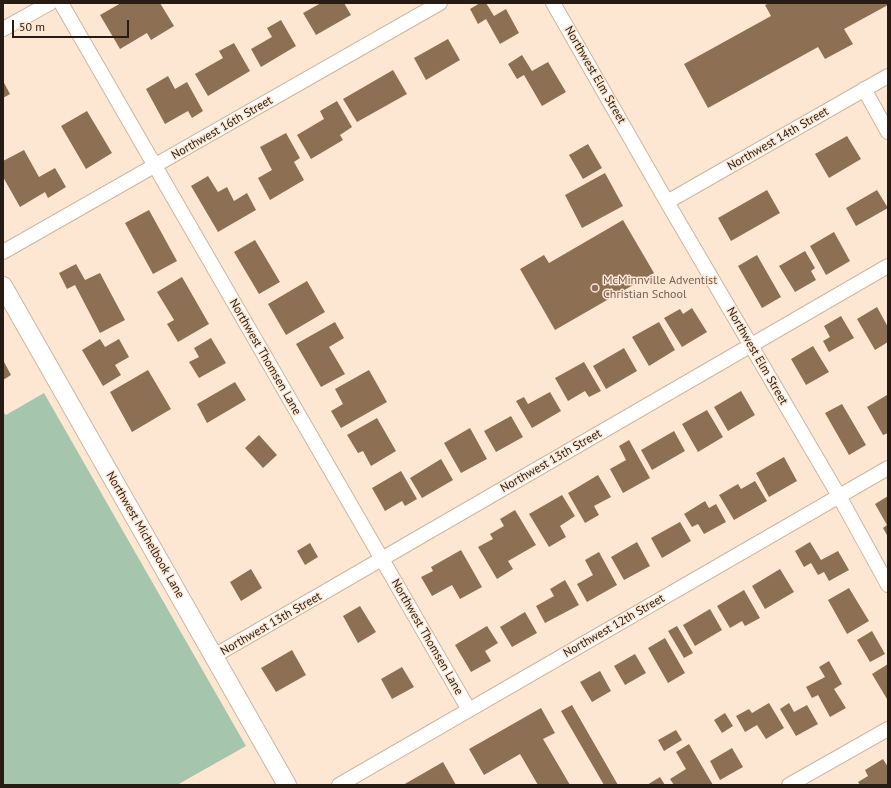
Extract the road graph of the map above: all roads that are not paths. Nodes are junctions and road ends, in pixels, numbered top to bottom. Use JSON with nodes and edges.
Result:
{"nodes":[{"id":1,"x":50,"y":3,"type":"edge"},
{"id":2,"x":61,"y":3,"type":"edge"},
{"id":3,"x":440,"y":3,"type":"edge"},
{"id":4,"x":553,"y":3,"type":"edge"},
{"id":5,"x":3,"y":29,"type":"edge"},
{"id":6,"x":888,"y":76,"type":"edge"},
{"id":7,"x":864,"y":89,"type":"junction"},
{"id":8,"x":888,"y":132,"type":"edge"},
{"id":9,"x":155,"y":166,"type":"junction"},
{"id":10,"x":667,"y":202,"type":"junction"},
{"id":11,"x":3,"y":252,"type":"edge"},
{"id":12,"x":888,"y":266,"type":"edge"},
{"id":13,"x":3,"y":286,"type":"edge"},
{"id":14,"x":751,"y":346,"type":"junction"},
{"id":15,"x":888,"y":468,"type":"edge"},
{"id":16,"x":839,"y":496,"type":"junction"},
{"id":17,"x":382,"y":559,"type":"junction"},
{"id":18,"x":888,"y":585,"type":"edge"},
{"id":19,"x":214,"y":656,"type":"junction"},
{"id":20,"x":469,"y":710,"type":"junction"},
{"id":21,"x":888,"y":729,"type":"edge"},
{"id":22,"x":287,"y":785,"type":"edge"},
{"id":23,"x":339,"y":785,"type":"edge"},
{"id":24,"x":789,"y":785,"type":"edge"}],
"edges":[{"from":1,"to":5,"type":"street"},
{"from":2,"to":9,"type":"street","name":"Northwest Thomsen Lane"},
{"from":3,"to":9,"type":"street","name":"Northwest 16th Street"},
{"from":4,"to":10,"type":"street","name":"Northwest Elm Street"},
{"from":6,"to":7,"type":"street","name":"Northwest 14th Street"},
{"from":7,"to":8,"type":"street"},
{"from":7,"to":10,"type":"street","name":"Northwest 14th Street"},
{"from":9,"to":11,"type":"street","name":"Northwest 16th Street"},
{"from":9,"to":17,"type":"street","name":"Northwest Thomsen Lane"},
{"from":10,"to":14,"type":"street","name":"Northwest Elm Street"},
{"from":12,"to":14,"type":"street","name":"Northwest 13th Street"},
{"from":13,"to":19,"type":"street","name":"Northwest Michelbook Lane"},
{"from":14,"to":16,"type":"street","name":"Northwest Elm Street"},
{"from":14,"to":17,"type":"street","name":"Northwest 13th Street"},
{"from":15,"to":16,"type":"street","name":"Northwest 12th Street"},
{"from":16,"to":18,"type":"street","name":"Northwest Elm Street"},
{"from":16,"to":20,"type":"street","name":"Northwest 12th Street"},
{"from":17,"to":19,"type":"street","name":"Northwest 13th Street"},
{"from":17,"to":20,"type":"street","name":"Northwest Thomsen Lane"},
{"from":19,"to":22,"type":"street","name":"Northwest Michelbook Lane"},
{"from":20,"to":23,"type":"street","name":"Northwest 12th Street"},
{"from":21,"to":24,"type":"street"}]}
